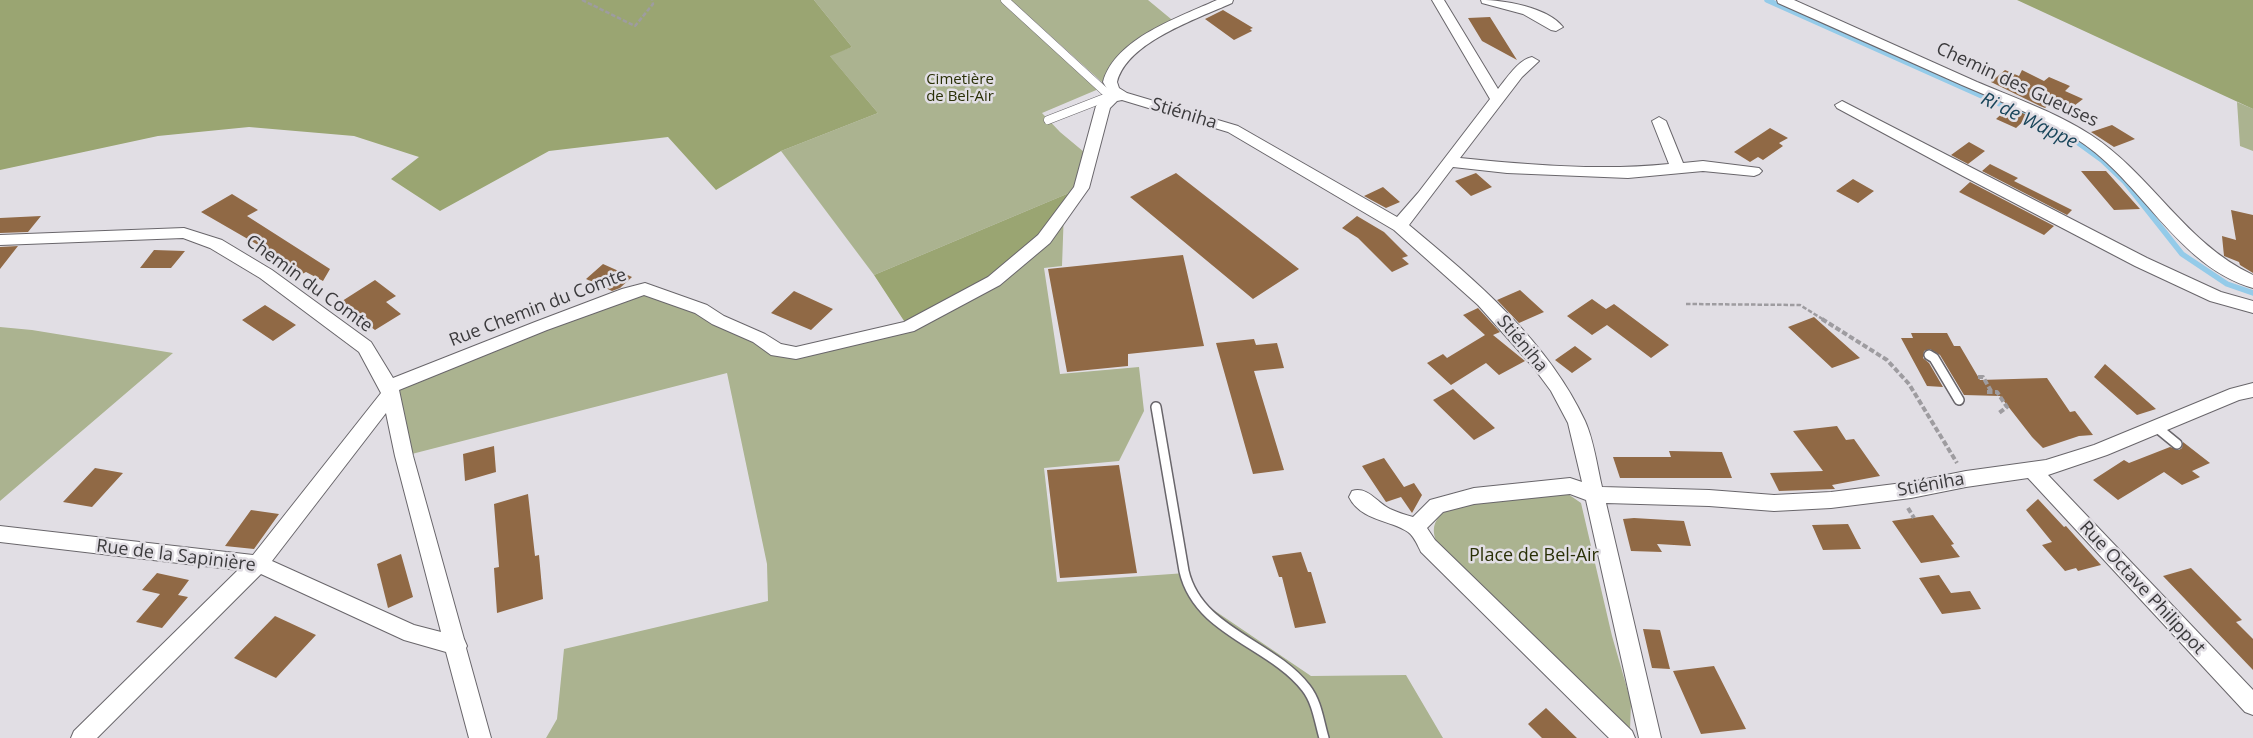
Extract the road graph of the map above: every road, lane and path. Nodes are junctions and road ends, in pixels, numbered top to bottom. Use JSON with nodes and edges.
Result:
{"nodes":[{"id":1,"x":582,"y":0,"type":"edge"},
{"id":2,"x":652,"y":0,"type":"edge"},
{"id":3,"x":1005,"y":0,"type":"edge"},
{"id":4,"x":1227,"y":0,"type":"edge"},
{"id":5,"x":1438,"y":0,"type":"edge"},
{"id":6,"x":1487,"y":0,"type":"edge"},
{"id":7,"x":1783,"y":0,"type":"edge"},
{"id":8,"x":1556,"y":26,"type":"dead end"},
{"id":9,"x":1532,"y":61,"type":"dead end"},
{"id":10,"x":1117,"y":97,"type":"junction"},
{"id":11,"x":1497,"y":99,"type":"junction"},
{"id":12,"x":1842,"y":105,"type":"dead end"},
{"id":13,"x":1048,"y":120,"type":"dead end"},
{"id":14,"x":1659,"y":121,"type":"dead end"},
{"id":15,"x":1450,"y":162,"type":"junction"},
{"id":16,"x":1678,"y":168,"type":"junction"},
{"id":17,"x":1754,"y":171,"type":"dead end"},
{"id":18,"x":1400,"y":226,"type":"junction"},
{"id":19,"x":0,"y":240,"type":"edge"},
{"id":20,"x":2253,"y":282,"type":"edge"},
{"id":21,"x":1686,"y":304,"type":"dead end"},
{"id":22,"x":2253,"y":307,"type":"edge"},
{"id":23,"x":1933,"y":356,"type":"dead end"},
{"id":24,"x":1978,"y":377,"type":"dead end"},
{"id":25,"x":2253,"y":390,"type":"edge"},
{"id":26,"x":389,"y":392,"type":"junction"},
{"id":27,"x":1959,"y":400,"type":"dead end"},
{"id":28,"x":1156,"y":408,"type":"dead end"},
{"id":29,"x":1999,"y":413,"type":"dead end"},
{"id":30,"x":2155,"y":426,"type":"junction"},
{"id":31,"x":2177,"y":444,"type":"dead end"},
{"id":32,"x":2032,"y":470,"type":"junction"},
{"id":33,"x":1966,"y":479,"type":"junction"},
{"id":34,"x":1595,"y":495,"type":"junction"},
{"id":35,"x":1359,"y":497,"type":"dead end"},
{"id":36,"x":1416,"y":527,"type":"junction"},
{"id":37,"x":0,"y":534,"type":"edge"},
{"id":38,"x":258,"y":564,"type":"junction"},
{"id":39,"x":457,"y":646,"type":"junction"},
{"id":40,"x":2253,"y":705,"type":"edge"},
{"id":41,"x":82,"y":738,"type":"edge"},
{"id":42,"x":480,"y":738,"type":"edge"},
{"id":43,"x":1324,"y":738,"type":"edge"},
{"id":44,"x":1624,"y":738,"type":"edge"},
{"id":45,"x":1650,"y":738,"type":"edge"}],
"edges":[{"from":1,"to":2,"type":"path"},
{"from":3,"to":10,"type":"lane"},
{"from":4,"to":10,"type":"street"},
{"from":5,"to":11,"type":"street"},
{"from":6,"to":8,"type":"street"},
{"from":7,"to":20,"type":"street","name":"Chemin des Gueuses"},
{"from":9,"to":11,"type":"street"},
{"from":10,"to":13,"type":"lane"},
{"from":10,"to":18,"type":"street","name":"Stiéniha"},
{"from":10,"to":26,"type":"street","name":"Rue Chemin du Comte"},
{"from":11,"to":15,"type":"street"},
{"from":12,"to":22,"type":"street"},
{"from":14,"to":16,"type":"street"},
{"from":15,"to":16,"type":"street"},
{"from":15,"to":18,"type":"street"},
{"from":16,"to":17,"type":"street"},
{"from":18,"to":34,"type":"street","name":"Stiéniha"},
{"from":19,"to":26,"type":"street","name":"Chemin du Comte"},
{"from":21,"to":33,"type":"path"},
{"from":23,"to":27,"type":"lane"},
{"from":24,"to":29,"type":"path"},
{"from":25,"to":30,"type":"street","name":"Stiéniha"},
{"from":26,"to":38,"type":"street"},
{"from":26,"to":39,"type":"street","name":"Chemin du Comte"},
{"from":28,"to":43,"type":"lane"},
{"from":30,"to":31,"type":"lane"},
{"from":30,"to":32,"type":"street","name":"Stiéniha"},
{"from":32,"to":33,"type":"street","name":"Stiéniha"},
{"from":32,"to":40,"type":"street","name":"Rue Octave Philippot"},
{"from":33,"to":34,"type":"street","name":"Stiéniha"},
{"from":34,"to":36,"type":"street","name":"Stiéniha"},
{"from":34,"to":45,"type":"street","name":"Stiéniha"},
{"from":35,"to":36,"type":"street"},
{"from":36,"to":44,"type":"street"},
{"from":37,"to":38,"type":"street","name":"Rue de la Sapinière"},
{"from":38,"to":39,"type":"street","name":"Rue de la Sapinière"},
{"from":38,"to":41,"type":"street"},
{"from":39,"to":42,"type":"street","name":"Chemin du Comte"}]}
